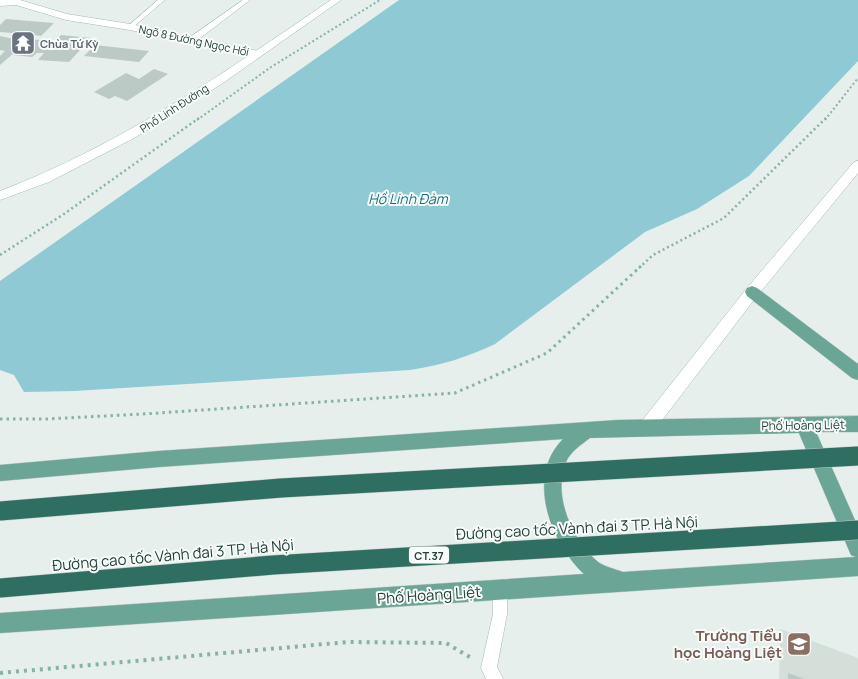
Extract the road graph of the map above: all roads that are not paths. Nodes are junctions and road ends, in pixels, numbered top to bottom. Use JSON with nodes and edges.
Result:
{"nodes":[{"id":1,"x":162,"y":0,"type":"edge"},
{"id":2,"x":247,"y":0,"type":"edge"},
{"id":3,"x":337,"y":0,"type":"edge"},
{"id":4,"x":19,"y":1,"type":"edge"},
{"id":5,"x":0,"y":3,"type":"edge"},
{"id":6,"x":130,"y":27,"type":"junction"},
{"id":7,"x":192,"y":40,"type":"junction"},
{"id":8,"x":258,"y":54,"type":"junction"},
{"id":9,"x":858,"y":165,"type":"edge"},
{"id":10,"x":0,"y":196,"type":"edge"},
{"id":11,"x":752,"y":292,"type":"junction"},
{"id":12,"x":858,"y":373,"type":"edge"},
{"id":13,"x":858,"y":424,"type":"edge"},
{"id":14,"x":804,"y":425,"type":"junction"},
{"id":15,"x":647,"y":427,"type":"junction"},
{"id":16,"x":588,"y":430,"type":"junction"},
{"id":17,"x":858,"y":456,"type":"edge"},
{"id":18,"x":0,"y":473,"type":"edge"},
{"id":19,"x":0,"y":511,"type":"edge"},
{"id":20,"x":858,"y":530,"type":"edge"},
{"id":21,"x":858,"y":548,"type":"edge"},
{"id":22,"x":858,"y":566,"type":"edge"},
{"id":23,"x":621,"y":581,"type":"junction"},
{"id":24,"x":0,"y":588,"type":"edge"},
{"id":25,"x":500,"y":591,"type":"junction"},
{"id":26,"x":0,"y":623,"type":"edge"},
{"id":27,"x":492,"y":673,"type":"edge"}],
"edges":[{"from":1,"to":6,"type":"lane","name":"Ngõ 8 Đường Ngọc Hồi"},
{"from":2,"to":7,"type":"lane"},
{"from":3,"to":8,"type":"street","name":"Phố Linh Đường"},
{"from":4,"to":5,"type":"street","name":"Ngõ 8 Đường Ngọc Hồi"},
{"from":4,"to":6,"type":"street","name":"Ngõ 8 Đường Ngọc Hồi"},
{"from":6,"to":7,"type":"street","name":"Ngõ 8 Đường Ngọc Hồi"},
{"from":7,"to":8,"type":"street","name":"Ngõ 8 Đường Ngọc Hồi"},
{"from":8,"to":10,"type":"street","name":"Phố Linh Đường"},
{"from":9,"to":11,"type":"street"},
{"from":11,"to":12,"type":"main road"},
{"from":11,"to":15,"type":"street"},
{"from":13,"to":14,"type":"main road","name":"Phố Hoàng Liệt"},
{"from":14,"to":15,"type":"main road","name":"Phố Hoàng Liệt"},
{"from":14,"to":21,"type":"main road"},
{"from":15,"to":16,"type":"main road","name":"Phố Hoàng Liệt"},
{"from":16,"to":18,"type":"main road","name":"Phố Hoàng Liệt"},
{"from":16,"to":23,"type":"main road"},
{"from":17,"to":19,"type":"highway","bridge":true},
{"from":20,"to":24,"type":"highway","name":"Đường cao tốc Vành đai 3 TP. Hà Nội","number":"CT.37","bridge":true},
{"from":22,"to":23,"type":"main road","name":"Phố Hoàng Liệt"},
{"from":23,"to":25,"type":"main road","name":"Phố Hoàng Liệt"},
{"from":25,"to":26,"type":"main road","name":"Phố Hoàng Liệt"},
{"from":25,"to":27,"type":"lane"}]}
